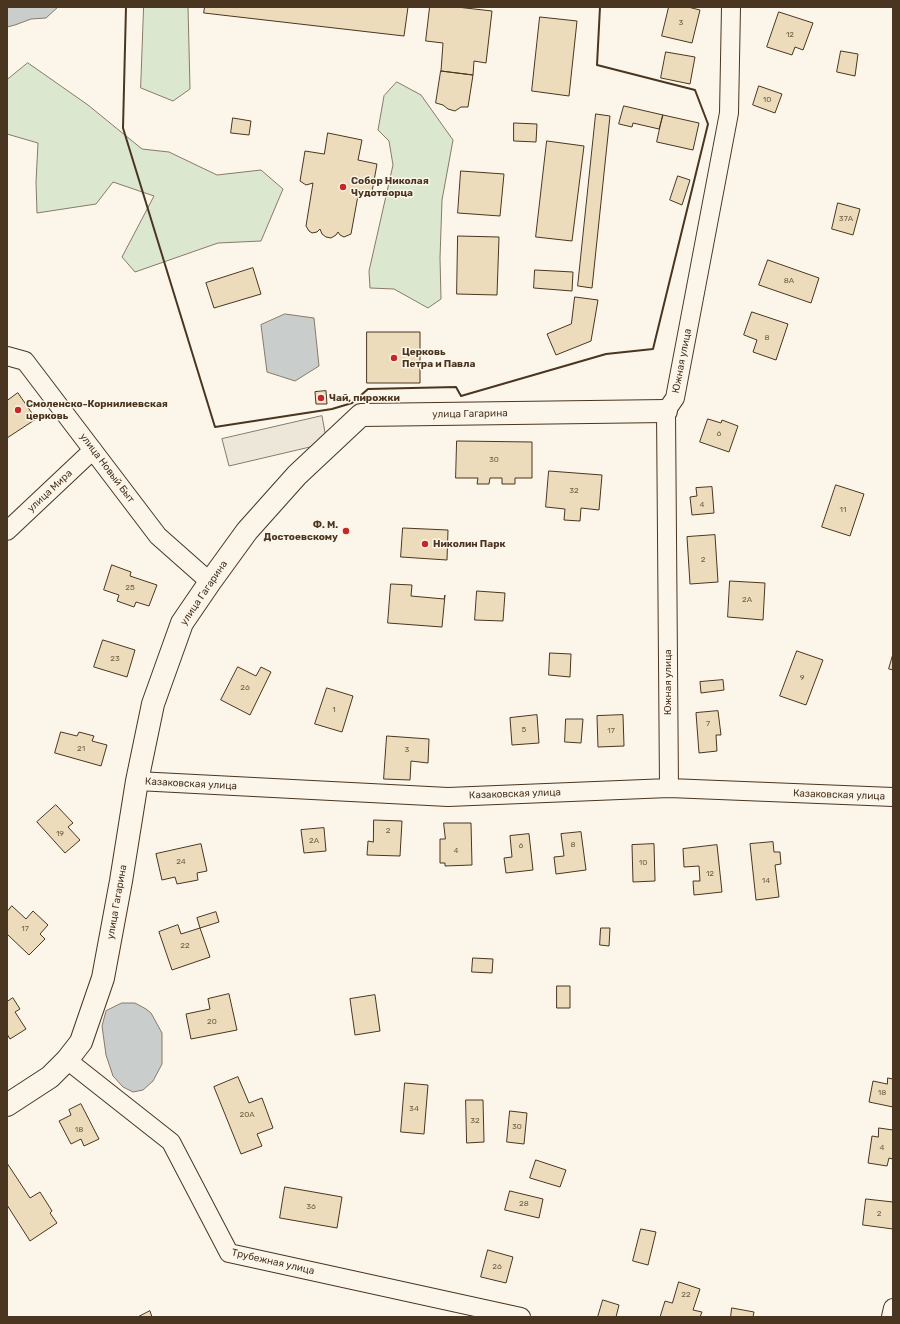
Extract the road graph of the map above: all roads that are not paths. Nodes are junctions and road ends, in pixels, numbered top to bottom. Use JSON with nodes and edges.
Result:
{"nodes":[{"id":1,"x":731,"y":7,"type":"edge"},
{"id":2,"x":7,"y":356,"type":"edge"},
{"id":3,"x":666,"y":411,"type":"junction"},
{"id":4,"x":93,"y":450,"type":"junction"},
{"id":5,"x":7,"y":531,"type":"edge"},
{"id":6,"x":210,"y":582,"type":"junction"},
{"id":7,"x":137,"y":781,"type":"junction"},
{"id":8,"x":669,"y":788,"type":"junction"},
{"id":9,"x":893,"y":797,"type":"edge"},
{"id":10,"x":67,"y":1060,"type":"junction"},
{"id":11,"x":7,"y":1105,"type":"edge"},
{"id":12,"x":893,"y":1308,"type":"edge"},
{"id":13,"x":521,"y":1317,"type":"edge"},
{"id":14,"x":891,"y":1317,"type":"edge"}],
"edges":[{"from":1,"to":3,"type":"street","name":"Южная улица"},
{"from":2,"to":4,"type":"street","name":"улица Новый Быт"},
{"from":3,"to":6,"type":"street","name":"улица Гагарина"},
{"from":3,"to":8,"type":"street","name":"Южная улица"},
{"from":4,"to":5,"type":"street","name":"улица Мира"},
{"from":4,"to":6,"type":"street","name":"улица Новый Быт"},
{"from":6,"to":7,"type":"street","name":"улица Гагарина"},
{"from":7,"to":8,"type":"street","name":"Казаковская улица"},
{"from":7,"to":10,"type":"street","name":"улица Гагарина"},
{"from":8,"to":9,"type":"street","name":"Казаковская улица"},
{"from":10,"to":11,"type":"street","name":"улица Гагарина"},
{"from":10,"to":13,"type":"street","name":"Трубежная улица"},
{"from":12,"to":14,"type":"street"}]}
